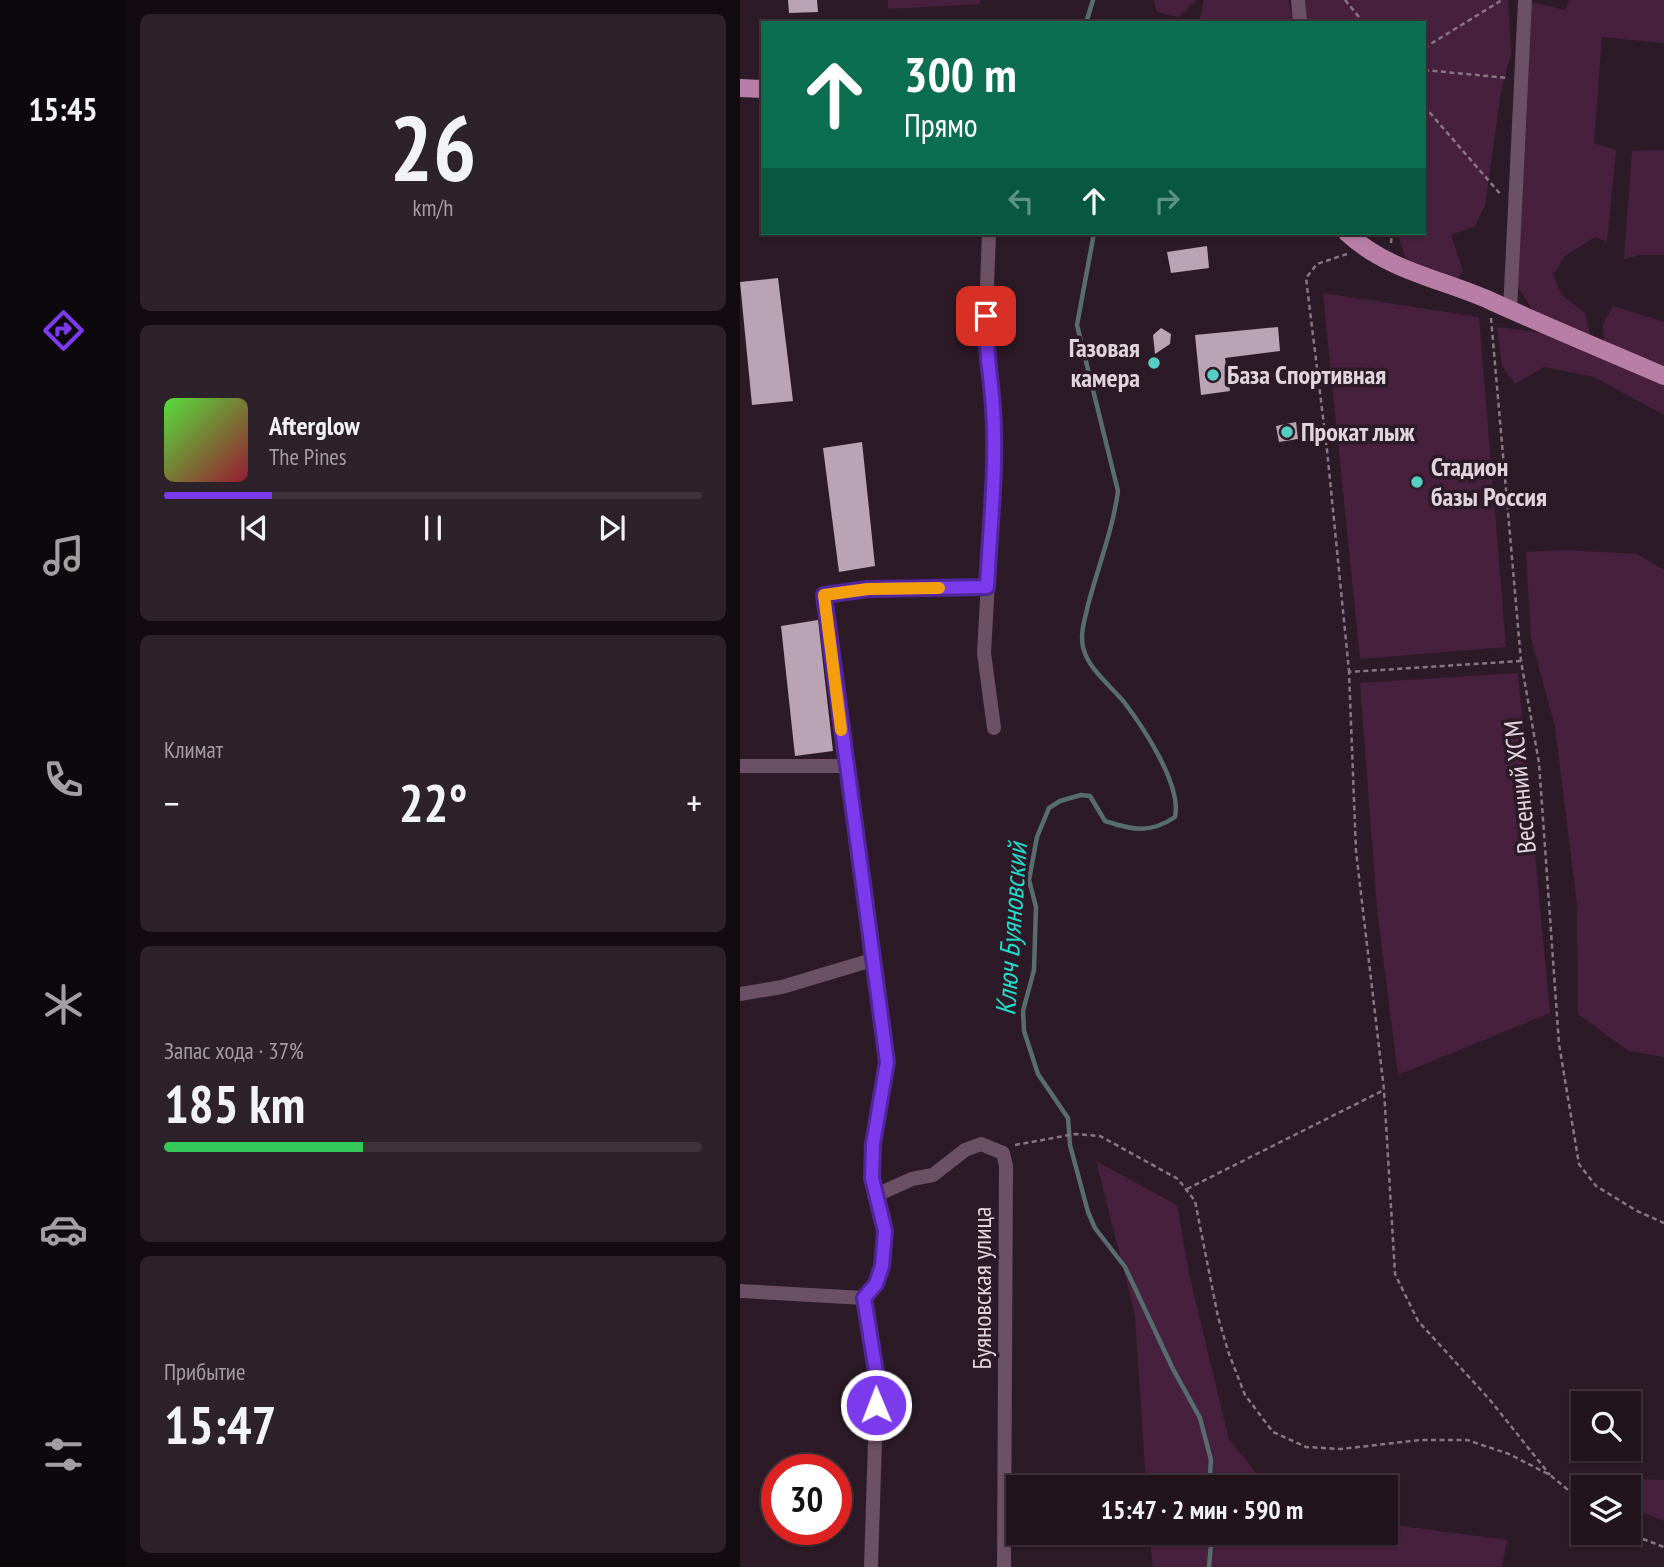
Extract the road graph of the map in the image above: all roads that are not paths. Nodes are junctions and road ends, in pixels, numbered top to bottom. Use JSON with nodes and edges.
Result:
{"nodes":[{"id":1,"x":1298,"y":0,"type":"edge"},
{"id":2,"x":1525,"y":0,"type":"edge"},
{"id":3,"x":1300,"y":21,"type":"edge"},
{"id":4,"x":740,"y":88,"type":"edge"},
{"id":5,"x":761,"y":89,"type":"edge"},
{"id":6,"x":989,"y":235,"type":"edge"},
{"id":7,"x":1349,"y":235,"type":"edge"},
{"id":8,"x":1510,"y":311,"type":"junction"},
{"id":9,"x":1664,"y":376,"type":"edge"},
{"id":10,"x":987,"y":587,"type":"junction"},
{"id":11,"x":994,"y":729,"type":"dead end"},
{"id":12,"x":740,"y":766,"type":"edge"},
{"id":13,"x":848,"y":766,"type":"junction"},
{"id":14,"x":872,"y":960,"type":"junction"},
{"id":15,"x":740,"y":994,"type":"edge"},
{"id":16,"x":874,"y":1196,"type":"junction"},
{"id":17,"x":740,"y":1291,"type":"edge"},
{"id":18,"x":864,"y":1298,"type":"junction"},
{"id":19,"x":871,"y":1567,"type":"edge"},
{"id":20,"x":1004,"y":1567,"type":"edge"}],
"edges":[{"from":1,"to":3,"type":"street"},
{"from":2,"to":8,"type":"street"},
{"from":4,"to":5,"type":"main road"},
{"from":6,"to":10,"type":"street"},
{"from":7,"to":8,"type":"main road"},
{"from":8,"to":9,"type":"main road"},
{"from":10,"to":11,"type":"street"},
{"from":10,"to":13,"type":"street"},
{"from":12,"to":13,"type":"street"},
{"from":13,"to":14,"type":"street"},
{"from":14,"to":15,"type":"street"},
{"from":14,"to":16,"type":"street"},
{"from":16,"to":18,"type":"street"},
{"from":16,"to":20,"type":"street","name":"Буяновская улица"},
{"from":17,"to":18,"type":"street"},
{"from":18,"to":19,"type":"street"}]}
